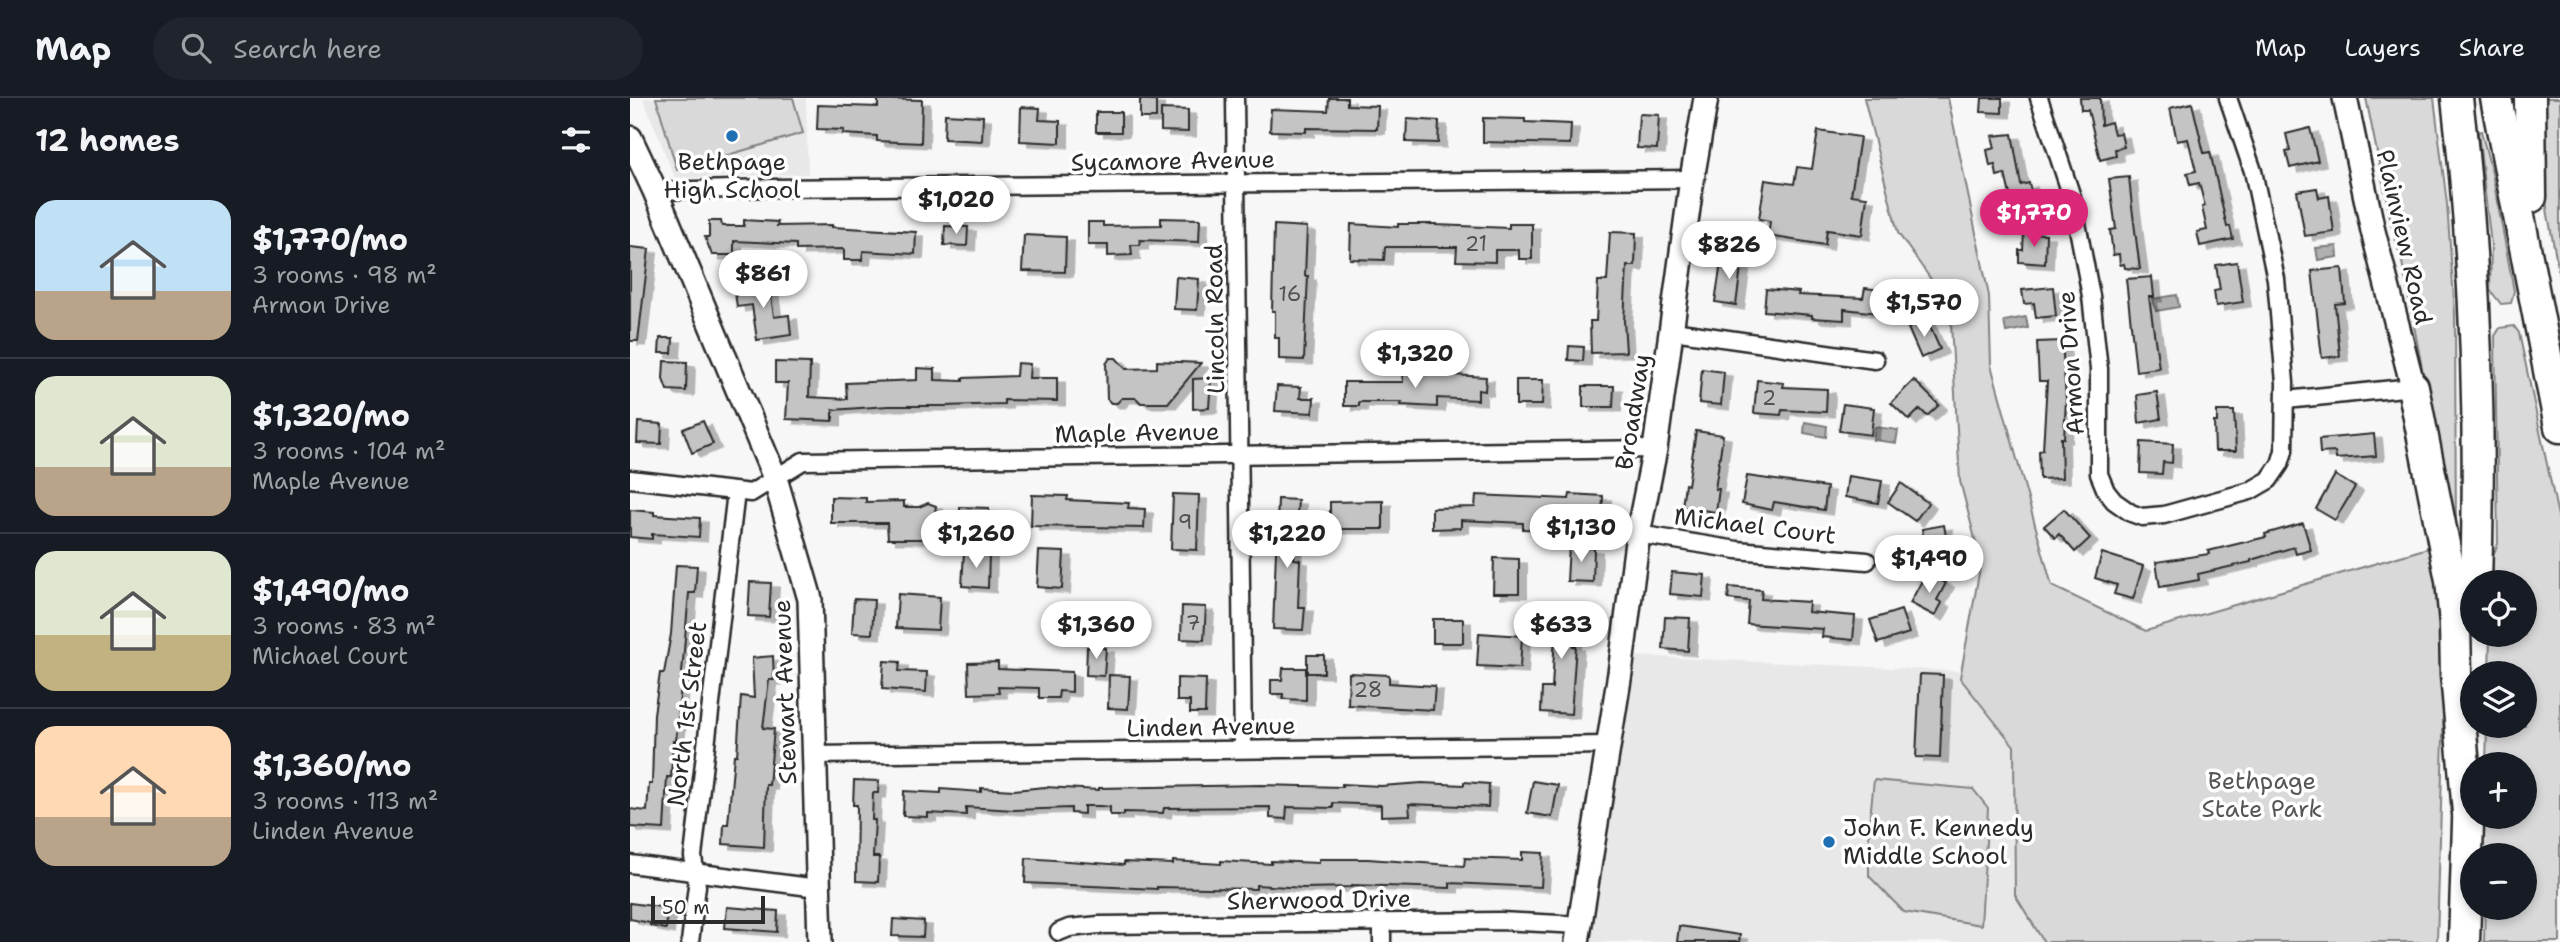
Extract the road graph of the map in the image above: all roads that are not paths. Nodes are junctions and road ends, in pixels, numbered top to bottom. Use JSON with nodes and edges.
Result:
{"nodes":[{"id":1,"x":1235,"y":98,"type":"edge"},
{"id":2,"x":1706,"y":98,"type":"edge"},
{"id":3,"x":2039,"y":98,"type":"edge"},
{"id":4,"x":2228,"y":98,"type":"edge"},
{"id":5,"x":2346,"y":98,"type":"edge"},
{"id":6,"x":2457,"y":98,"type":"edge"},
{"id":7,"x":2496,"y":98,"type":"edge"},
{"id":8,"x":2530,"y":98,"type":"edge"},
{"id":9,"x":630,"y":138,"type":"edge"},
{"id":10,"x":1692,"y":179,"type":"junction"},
{"id":11,"x":1236,"y":183,"type":"junction"},
{"id":12,"x":655,"y":191,"type":"junction"},
{"id":13,"x":2537,"y":310,"type":"junction"},
{"id":14,"x":1673,"y":331,"type":"junction"},
{"id":15,"x":1875,"y":360,"type":"dead end"},
{"id":16,"x":2413,"y":387,"type":"junction"},
{"id":17,"x":2286,"y":400,"type":"junction"},
{"id":18,"x":2560,"y":427,"type":"edge"},
{"id":19,"x":1655,"y":449,"type":"junction"},
{"id":20,"x":1240,"y":455,"type":"junction"},
{"id":21,"x":775,"y":478,"type":"junction"},
{"id":22,"x":630,"y":479,"type":"edge"},
{"id":23,"x":736,"y":492,"type":"junction"},
{"id":24,"x":1638,"y":534,"type":"junction"},
{"id":25,"x":1867,"y":561,"type":"dead end"},
{"id":26,"x":2476,"y":570,"type":"edge"},
{"id":27,"x":1608,"y":745,"type":"junction"},
{"id":28,"x":1243,"y":749,"type":"junction"},
{"id":29,"x":2463,"y":752,"type":"edge"},
{"id":30,"x":814,"y":755,"type":"junction"},
{"id":31,"x":2468,"y":829,"type":"edge"},
{"id":32,"x":630,"y":864,"type":"edge"},
{"id":33,"x":695,"y":872,"type":"junction"},
{"id":34,"x":818,"y":888,"type":"junction"},
{"id":35,"x":1382,"y":922,"type":"junction"},
{"id":36,"x":1059,"y":932,"type":"dead end"},
{"id":37,"x":1578,"y":934,"type":"edge"},
{"id":38,"x":690,"y":942,"type":"edge"},
{"id":39,"x":820,"y":942,"type":"edge"},
{"id":40,"x":1382,"y":942,"type":"edge"},
{"id":41,"x":2464,"y":942,"type":"edge"}],
"edges":[{"from":1,"to":11,"type":"street","name":"Lincoln Road"},
{"from":2,"to":10,"type":"main road","name":"Broadway"},
{"from":3,"to":17,"type":"street","name":"Armon Drive"},
{"from":4,"to":17,"type":"street"},
{"from":5,"to":16,"type":"main road","name":"Plainview Road"},
{"from":6,"to":26,"type":"highway"},
{"from":7,"to":13,"type":"highway"},
{"from":8,"to":13,"type":"highway"},
{"from":9,"to":12,"type":"main road","name":"Stewart Avenue"},
{"from":10,"to":11,"type":"street","name":"Sycamore Avenue"},
{"from":10,"to":14,"type":"main road","name":"Broadway"},
{"from":11,"to":12,"type":"street","name":"Sycamore Avenue"},
{"from":11,"to":20,"type":"street","name":"Lincoln Road"},
{"from":12,"to":21,"type":"main road","name":"Stewart Avenue"},
{"from":13,"to":18,"type":"highway"},
{"from":14,"to":15,"type":"street"},
{"from":14,"to":19,"type":"main road","name":"Broadway"},
{"from":16,"to":17,"type":"street"},
{"from":16,"to":29,"type":"highway"},
{"from":19,"to":20,"type":"street","name":"Maple Avenue"},
{"from":19,"to":24,"type":"main road","name":"Broadway"},
{"from":20,"to":21,"type":"street","name":"Maple Avenue"},
{"from":20,"to":28,"type":"street","name":"Lincoln Road"},
{"from":21,"to":23,"type":"street","name":"Maple Avenue"},
{"from":21,"to":30,"type":"main road","name":"Stewart Avenue"},
{"from":22,"to":23,"type":"street","name":"Maple Avenue"},
{"from":23,"to":33,"type":"street","name":"North 1st Street"},
{"from":24,"to":25,"type":"street","name":"Michael Court"},
{"from":24,"to":27,"type":"main road","name":"Broadway"},
{"from":27,"to":28,"type":"street","name":"Linden Avenue"},
{"from":27,"to":37,"type":"main road","name":"Broadway"},
{"from":28,"to":30,"type":"street","name":"Linden Avenue"},
{"from":30,"to":34,"type":"main road","name":"Stewart Avenue"},
{"from":31,"to":41,"type":"highway"},
{"from":32,"to":33,"type":"street"},
{"from":33,"to":34,"type":"street"},
{"from":33,"to":38,"type":"street","name":"North 1st Street"},
{"from":34,"to":39,"type":"main road","name":"Stewart Avenue"},
{"from":35,"to":36,"type":"street","name":"Sherwood Drive"},
{"from":35,"to":37,"type":"street","name":"Sherwood Drive"},
{"from":35,"to":40,"type":"street"}]}
